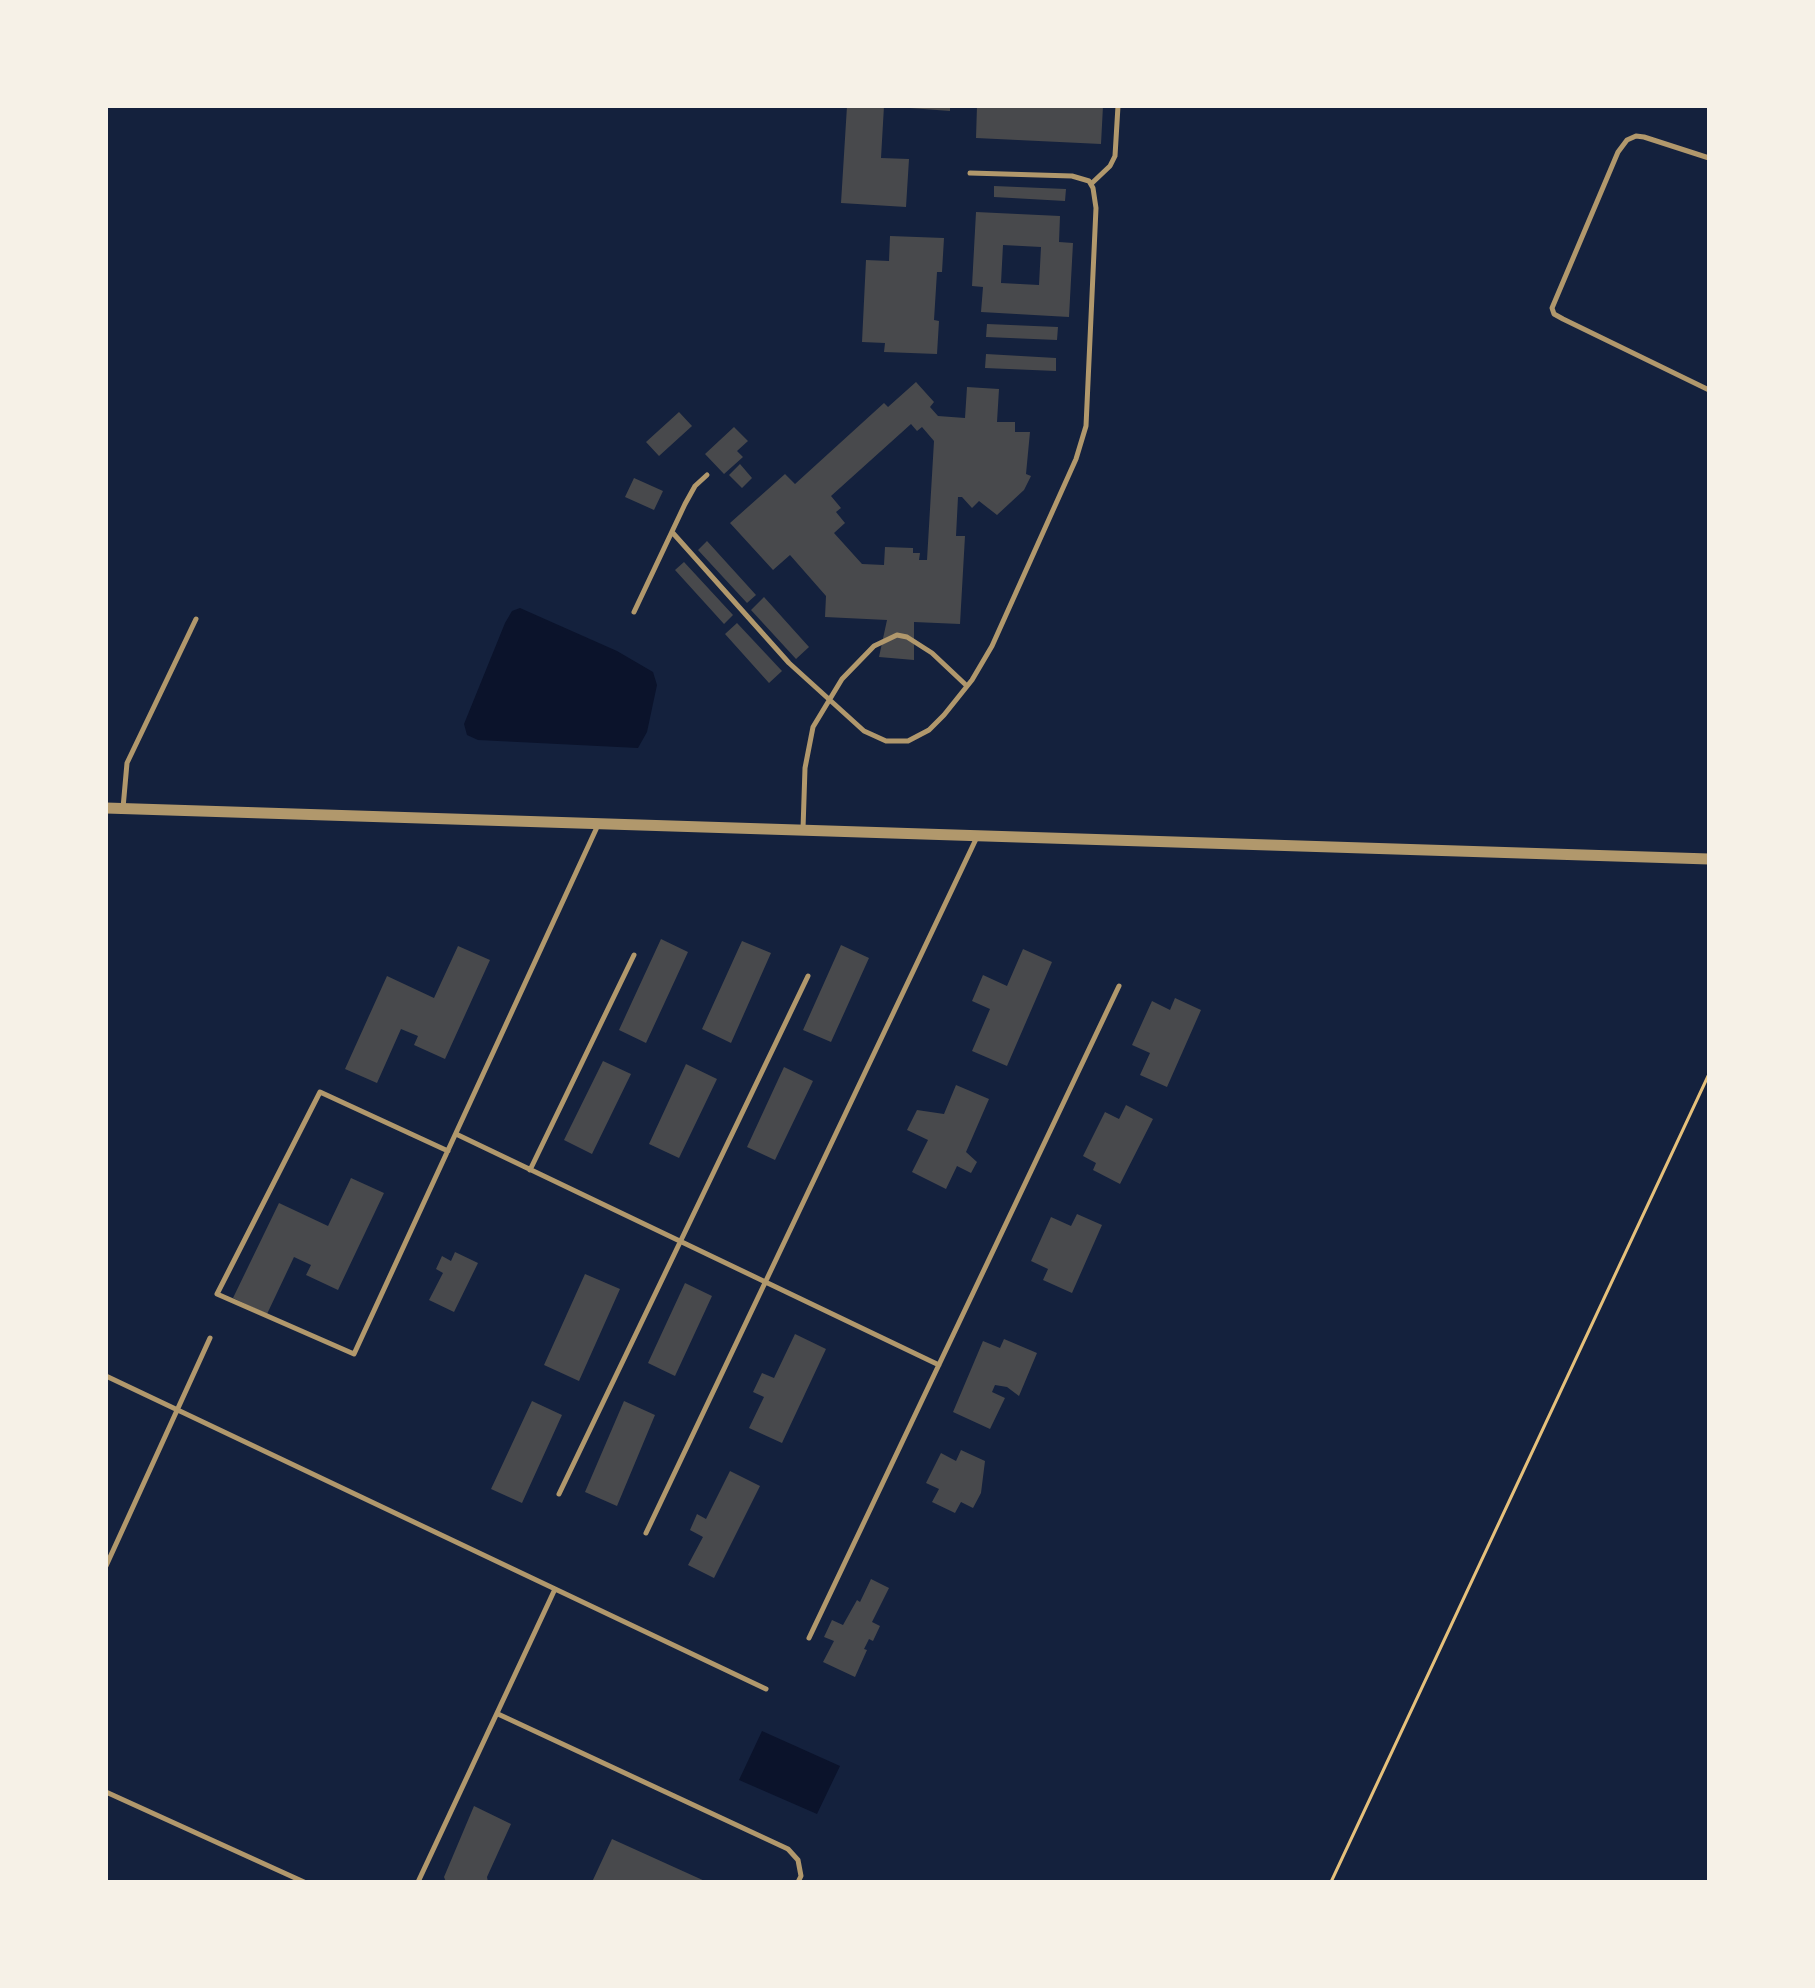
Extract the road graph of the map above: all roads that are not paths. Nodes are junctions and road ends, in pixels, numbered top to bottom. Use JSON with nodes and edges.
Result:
{"nodes":[{"id":1,"x":1118,"y":106,"type":"edge"},
{"id":2,"x":1709,"y":158,"type":"edge"},
{"id":3,"x":970,"y":173,"type":"dead end"},
{"id":4,"x":1091,"y":184,"type":"junction"},
{"id":5,"x":1709,"y":390,"type":"edge"},
{"id":6,"x":707,"y":475,"type":"dead end"},
{"id":7,"x":672,"y":532,"type":"junction"},
{"id":8,"x":634,"y":612,"type":"dead end"},
{"id":9,"x":196,"y":619,"type":"dead end"},
{"id":10,"x":967,"y":686,"type":"junction"},
{"id":11,"x":828,"y":699,"type":"junction"},
{"id":12,"x":106,"y":808,"type":"edge"},
{"id":13,"x":123,"y":809,"type":"junction"},
{"id":14,"x":599,"y":824,"type":"junction"},
{"id":15,"x":803,"y":830,"type":"junction"},
{"id":16,"x":977,"y":836,"type":"junction"},
{"id":17,"x":1709,"y":859,"type":"edge"},
{"id":18,"x":634,"y":955,"type":"dead end"},
{"id":19,"x":808,"y":976,"type":"dead end"},
{"id":20,"x":1119,"y":986,"type":"dead end"},
{"id":21,"x":456,"y":1134,"type":"junction"},
{"id":22,"x":448,"y":1151,"type":"junction"},
{"id":23,"x":530,"y":1170,"type":"junction"},
{"id":24,"x":681,"y":1242,"type":"junction"},
{"id":25,"x":765,"y":1282,"type":"junction"},
{"id":26,"x":210,"y":1338,"type":"dead end"},
{"id":27,"x":939,"y":1365,"type":"junction"},
{"id":28,"x":106,"y":1376,"type":"edge"},
{"id":29,"x":179,"y":1410,"type":"junction"},
{"id":30,"x":559,"y":1494,"type":"dead end"},
{"id":31,"x":646,"y":1533,"type":"dead end"},
{"id":32,"x":106,"y":1566,"type":"edge"},
{"id":33,"x":555,"y":1589,"type":"junction"},
{"id":34,"x":809,"y":1638,"type":"dead end"},
{"id":35,"x":766,"y":1689,"type":"dead end"},
{"id":36,"x":498,"y":1714,"type":"junction"},
{"id":37,"x":106,"y":1792,"type":"edge"},
{"id":38,"x":304,"y":1882,"type":"edge"},
{"id":39,"x":418,"y":1882,"type":"edge"},
{"id":40,"x":798,"y":1882,"type":"edge"}],
"edges":[{"from":1,"to":4,"type":"lane"},
{"from":2,"to":5,"type":"lane"},
{"from":3,"to":4,"type":"lane"},
{"from":4,"to":10,"type":"lane"},
{"from":6,"to":7,"type":"lane"},
{"from":7,"to":8,"type":"lane"},
{"from":7,"to":11,"type":"lane"},
{"from":9,"to":13,"type":"lane"},
{"from":10,"to":11,"type":"lane"},
{"from":10,"to":11,"type":"lane"},
{"from":11,"to":15,"type":"lane"},
{"from":12,"to":13,"type":"street"},
{"from":13,"to":14,"type":"street"},
{"from":14,"to":15,"type":"street"},
{"from":14,"to":21,"type":"lane"},
{"from":15,"to":16,"type":"street"},
{"from":16,"to":17,"type":"street"},
{"from":16,"to":25,"type":"lane"},
{"from":18,"to":23,"type":"lane"},
{"from":19,"to":24,"type":"lane"},
{"from":20,"to":27,"type":"lane"},
{"from":21,"to":22,"type":"lane"},
{"from":21,"to":23,"type":"lane"},
{"from":22,"to":22,"type":"lane"},
{"from":23,"to":24,"type":"lane"},
{"from":24,"to":25,"type":"lane"},
{"from":24,"to":30,"type":"lane"},
{"from":25,"to":27,"type":"lane"},
{"from":25,"to":31,"type":"lane"},
{"from":26,"to":29,"type":"lane"},
{"from":27,"to":34,"type":"lane"},
{"from":28,"to":29,"type":"lane"},
{"from":29,"to":32,"type":"lane"},
{"from":29,"to":33,"type":"lane"},
{"from":33,"to":35,"type":"lane"},
{"from":33,"to":36,"type":"lane"},
{"from":36,"to":39,"type":"lane"},
{"from":36,"to":40,"type":"lane"},
{"from":37,"to":38,"type":"lane"}]}
